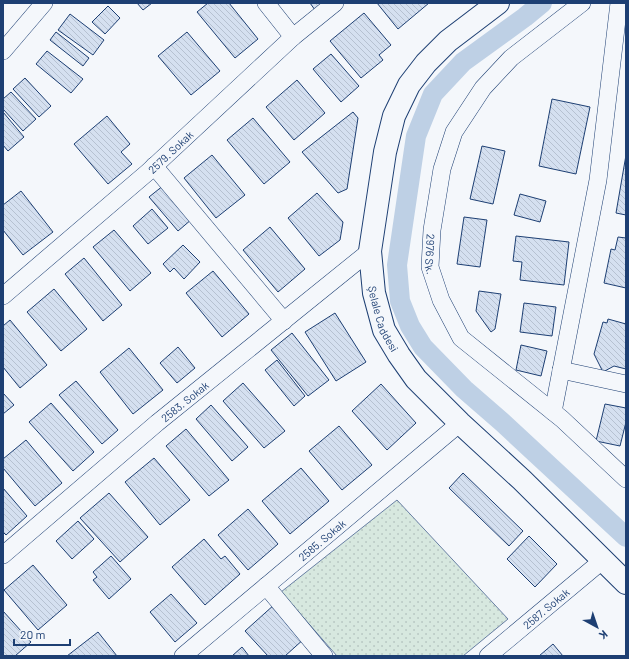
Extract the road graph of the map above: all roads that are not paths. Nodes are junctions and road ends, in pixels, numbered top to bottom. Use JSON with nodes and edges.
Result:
{"nodes":[{"id":1,"x":44,"y":3,"type":"edge"},
{"id":2,"x":266,"y":3,"type":"edge"},
{"id":3,"x":335,"y":3,"type":"edge"},
{"id":4,"x":498,"y":3,"type":"edge"},
{"id":5,"x":582,"y":3,"type":"edge"},
{"id":6,"x":619,"y":3,"type":"edge"},
{"id":7,"x":293,"y":37,"type":"junction"},
{"id":8,"x":5,"y":47,"type":"edge"},
{"id":9,"x":154,"y":166,"type":"junction"},
{"id":10,"x":370,"y":251,"type":"junction"},
{"id":11,"x":3,"y":296,"type":"edge"},
{"id":12,"x":284,"y":321,"type":"junction"},
{"id":13,"x":561,"y":370,"type":"junction"},
{"id":14,"x":626,"y":384,"type":"edge"},
{"id":15,"x":553,"y":412,"type":"junction"},
{"id":16,"x":460,"y":423,"type":"junction"},
{"id":17,"x":626,"y":480,"type":"edge"},
{"id":18,"x":3,"y":555,"type":"edge"},
{"id":19,"x":603,"y":560,"type":"junction"},
{"id":20,"x":626,"y":583,"type":"edge"},
{"id":21,"x":266,"y":586,"type":"junction"},
{"id":22,"x":183,"y":656,"type":"edge"},
{"id":23,"x":324,"y":656,"type":"edge"},
{"id":24,"x":488,"y":656,"type":"edge"}],
"edges":[{"from":1,"to":8,"type":"street"},
{"from":2,"to":7,"type":"street"},
{"from":3,"to":7,"type":"street","name":"2579. Sokak"},
{"from":4,"to":10,"type":"street","name":"Şelale Caddesi"},
{"from":5,"to":15,"type":"street","name":"2976 Sk."},
{"from":6,"to":13,"type":"street"},
{"from":7,"to":9,"type":"street","name":"2579. Sokak"},
{"from":9,"to":11,"type":"street","name":"2579. Sokak"},
{"from":9,"to":12,"type":"street"},
{"from":10,"to":12,"type":"street","name":"2583. Sokak"},
{"from":10,"to":16,"type":"street","name":"Şelale Caddesi"},
{"from":12,"to":18,"type":"street","name":"2583. Sokak"},
{"from":13,"to":14,"type":"street"},
{"from":13,"to":15,"type":"street"},
{"from":15,"to":17,"type":"street","name":"2976 Sk."},
{"from":16,"to":19,"type":"street","name":"Şelale Caddesi"},
{"from":16,"to":21,"type":"street","name":"2585. Sokak"},
{"from":19,"to":20,"type":"street","name":"Şelale Caddesi"},
{"from":19,"to":24,"type":"street","name":"2587. Sokak"},
{"from":21,"to":22,"type":"street","name":"2585. Sokak"},
{"from":21,"to":23,"type":"street"}]}
